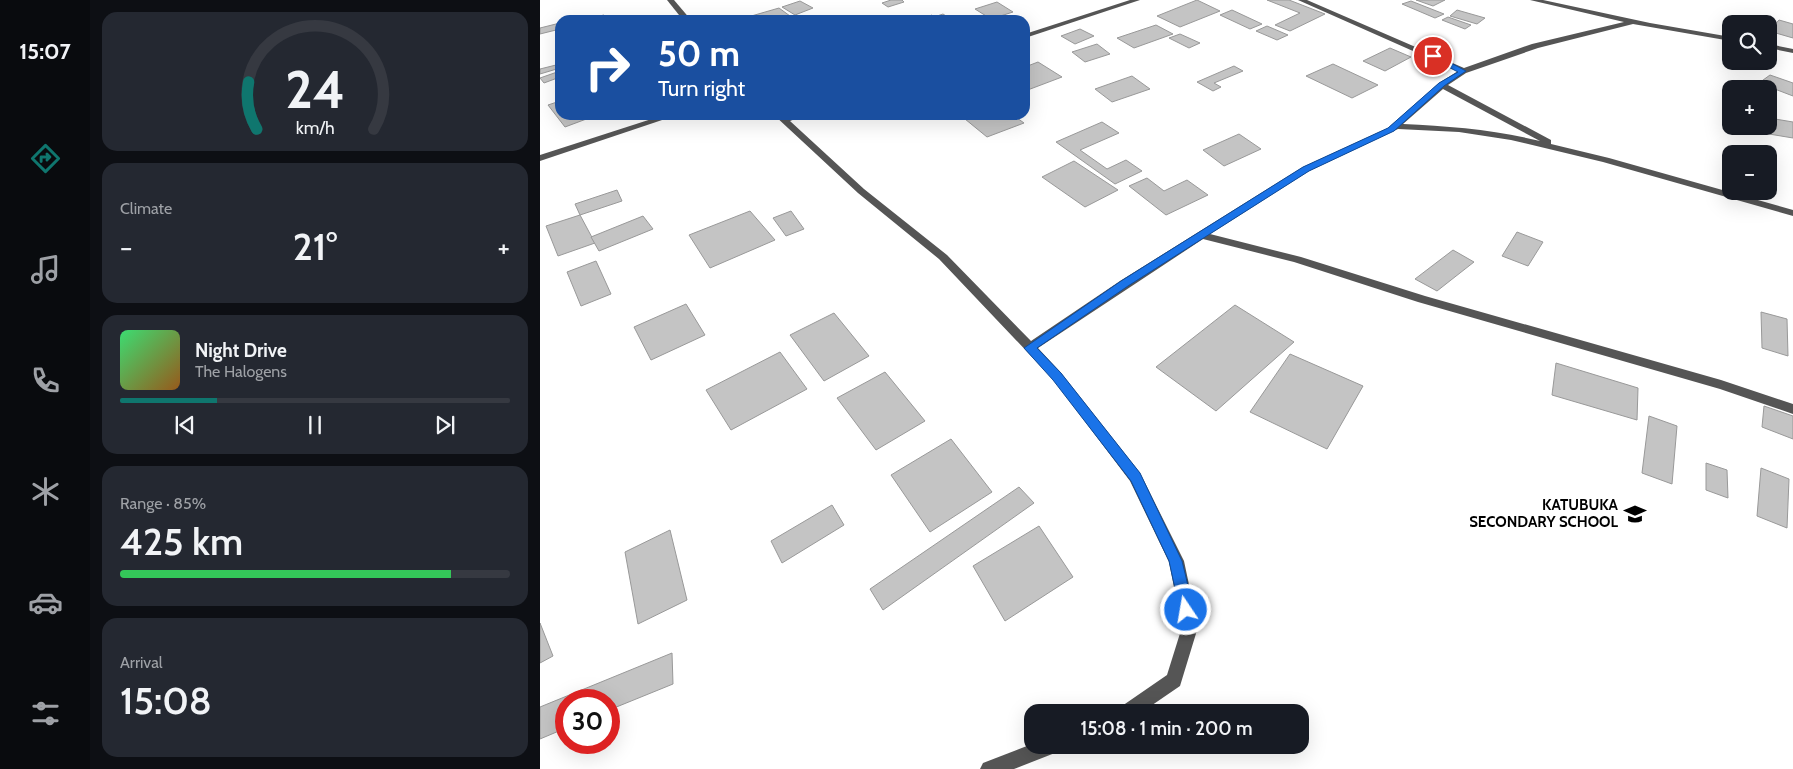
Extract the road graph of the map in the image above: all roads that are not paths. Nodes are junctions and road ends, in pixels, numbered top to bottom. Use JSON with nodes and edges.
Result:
{"nodes":[{"id":1,"x":670,"y":0,"type":"edge"},
{"id":2,"x":1137,"y":0,"type":"edge"},
{"id":3,"x":1301,"y":0,"type":"edge"},
{"id":4,"x":1533,"y":0,"type":"edge"},
{"id":5,"x":682,"y":15,"type":"edge"},
{"id":6,"x":1634,"y":22,"type":"junction"},
{"id":7,"x":1030,"y":34,"type":"edge"},
{"id":8,"x":1722,"y":37,"type":"edge"},
{"id":9,"x":1777,"y":48,"type":"edge"},
{"id":10,"x":1793,"y":51,"type":"edge"},
{"id":11,"x":1463,"y":71,"type":"junction"},
{"id":12,"x":1442,"y":85,"type":"junction"},
{"id":13,"x":658,"y":120,"type":"edge"},
{"id":14,"x":783,"y":120,"type":"edge"},
{"id":15,"x":1395,"y":126,"type":"junction"},
{"id":16,"x":1561,"y":149,"type":"junction"},
{"id":17,"x":540,"y":158,"type":"edge"},
{"id":18,"x":1793,"y":213,"type":"edge"},
{"id":19,"x":1201,"y":235,"type":"junction"},
{"id":20,"x":1029,"y":348,"type":"junction"},
{"id":21,"x":1793,"y":409,"type":"edge"},
{"id":22,"x":1140,"y":704,"type":"edge"},
{"id":23,"x":1030,"y":754,"type":"edge"},
{"id":24,"x":989,"y":769,"type":"edge"}],
"edges":[{"from":1,"to":5,"type":"street"},
{"from":2,"to":7,"type":"street"},
{"from":3,"to":11,"type":"street"},
{"from":4,"to":6,"type":"street"},
{"from":6,"to":8,"type":"street"},
{"from":6,"to":11,"type":"street"},
{"from":9,"to":10,"type":"street"},
{"from":11,"to":12,"type":"street"},
{"from":12,"to":15,"type":"street"},
{"from":12,"to":16,"type":"street"},
{"from":13,"to":17,"type":"street"},
{"from":14,"to":20,"type":"street"},
{"from":15,"to":16,"type":"street"},
{"from":15,"to":19,"type":"street"},
{"from":16,"to":18,"type":"street"},
{"from":19,"to":20,"type":"street"},
{"from":19,"to":21,"type":"street"},
{"from":20,"to":22,"type":"street"},
{"from":23,"to":24,"type":"street"}]}
